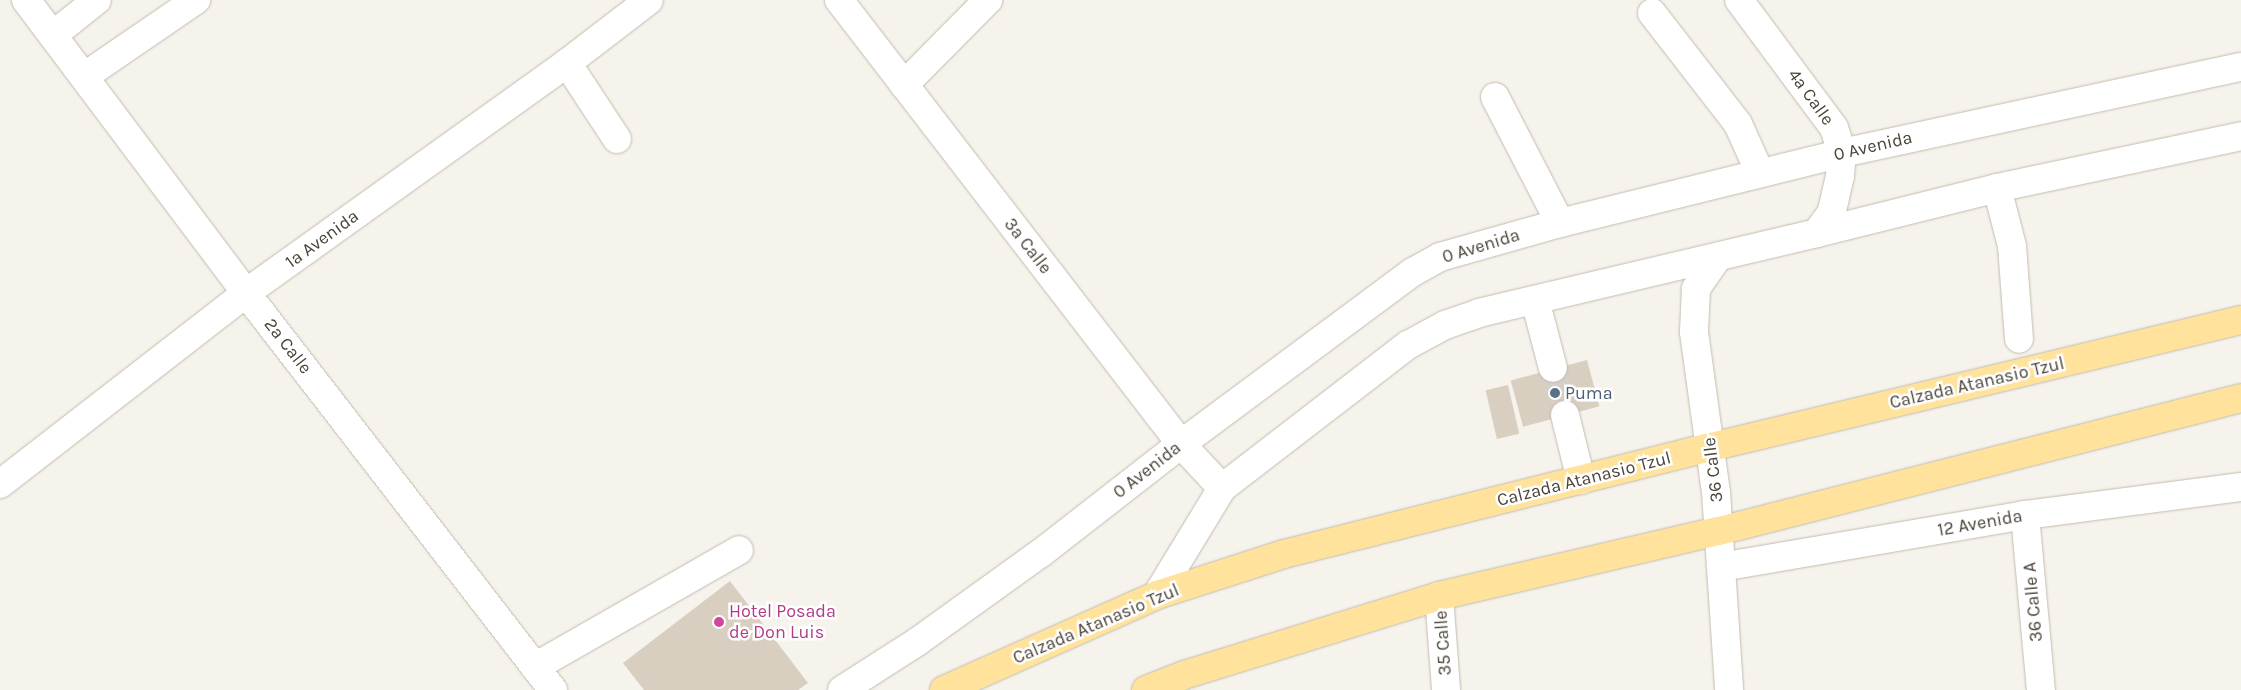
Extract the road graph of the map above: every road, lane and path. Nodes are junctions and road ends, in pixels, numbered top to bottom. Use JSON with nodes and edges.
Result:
{"nodes":[{"id":1,"x":26,"y":0,"type":"edge"},
{"id":2,"x":96,"y":0,"type":"edge"},
{"id":3,"x":196,"y":0,"type":"edge"},
{"id":4,"x":649,"y":0,"type":"edge"},
{"id":5,"x":839,"y":0,"type":"edge"},
{"id":6,"x":988,"y":0,"type":"edge"},
{"id":7,"x":1739,"y":0,"type":"edge"},
{"id":8,"x":1652,"y":13,"type":"dead end"},
{"id":9,"x":53,"y":35,"type":"junction"},
{"id":10,"x":567,"y":63,"type":"junction"},
{"id":11,"x":2241,"y":67,"type":"edge"},
{"id":12,"x":84,"y":76,"type":"junction"},
{"id":13,"x":904,"y":84,"type":"junction"},
{"id":14,"x":1495,"y":97,"type":"dead end"},
{"id":15,"x":2241,"y":136,"type":"edge"},
{"id":16,"x":617,"y":139,"type":"dead end"},
{"id":17,"x":1842,"y":153,"type":"junction"},
{"id":18,"x":1760,"y":173,"type":"junction"},
{"id":19,"x":1997,"y":188,"type":"junction"},
{"id":20,"x":1560,"y":223,"type":"junction"},
{"id":21,"x":1817,"y":233,"type":"junction"},
{"id":22,"x":1718,"y":257,"type":"junction"},
{"id":23,"x":246,"y":292,"type":"junction"},
{"id":24,"x":1535,"y":300,"type":"junction"},
{"id":25,"x":2241,"y":320,"type":"edge"},
{"id":26,"x":2019,"y":339,"type":"dead end"},
{"id":27,"x":1553,"y":368,"type":"tunnel mouth"},
{"id":28,"x":2241,"y":398,"type":"edge"},
{"id":29,"x":1565,"y":415,"type":"tunnel mouth"},
{"id":30,"x":1181,"y":444,"type":"junction"},
{"id":31,"x":1711,"y":447,"type":"junction"},
{"id":32,"x":1581,"y":480,"type":"junction"},
{"id":33,"x":0,"y":484,"type":"edge"},
{"id":34,"x":2241,"y":487,"type":"edge"},
{"id":35,"x":1222,"y":488,"type":"junction"},
{"id":36,"x":2025,"y":515,"type":"junction"},
{"id":37,"x":1719,"y":531,"type":"junction"},
{"id":38,"x":739,"y":550,"type":"dead end"},
{"id":39,"x":1721,"y":567,"type":"junction"},
{"id":40,"x":1156,"y":595,"type":"junction"},
{"id":41,"x":1439,"y":596,"type":"junction"},
{"id":42,"x":535,"y":667,"type":"junction"},
{"id":43,"x":1185,"y":682,"type":"edge"},
{"id":44,"x":553,"y":690,"type":"edge"},
{"id":45,"x":842,"y":690,"type":"edge"},
{"id":46,"x":944,"y":690,"type":"edge"},
{"id":47,"x":1146,"y":690,"type":"edge"},
{"id":48,"x":1446,"y":690,"type":"edge"},
{"id":49,"x":1729,"y":690,"type":"edge"},
{"id":50,"x":2041,"y":690,"type":"edge"}],
"edges":[{"from":1,"to":9,"type":"street","name":"2a Calle"},
{"from":2,"to":9,"type":"street"},
{"from":3,"to":12,"type":"street"},
{"from":4,"to":10,"type":"street","name":"1a Avenida"},
{"from":5,"to":13,"type":"street","name":"3a Calle"},
{"from":6,"to":13,"type":"street"},
{"from":7,"to":17,"type":"street","name":"4a Calle"},
{"from":8,"to":18,"type":"street"},
{"from":9,"to":12,"type":"street","name":"2a Calle"},
{"from":10,"to":16,"type":"street"},
{"from":10,"to":23,"type":"street","name":"1a Avenida"},
{"from":11,"to":17,"type":"street","name":"0 Avenida"},
{"from":12,"to":23,"type":"street","name":"2a Calle"},
{"from":13,"to":30,"type":"street","name":"3a Calle"},
{"from":14,"to":20,"type":"street"},
{"from":15,"to":19,"type":"street"},
{"from":17,"to":18,"type":"street","name":"0 Avenida"},
{"from":17,"to":21,"type":"street","name":"4a Calle"},
{"from":18,"to":20,"type":"street","name":"0 Avenida"},
{"from":19,"to":21,"type":"street"},
{"from":19,"to":26,"type":"street"},
{"from":20,"to":30,"type":"street","name":"0 Avenida"},
{"from":21,"to":22,"type":"street"},
{"from":22,"to":24,"type":"street"},
{"from":22,"to":31,"type":"street","name":"36 Calle"},
{"from":23,"to":33,"type":"street","name":"1a Avenida"},
{"from":23,"to":42,"type":"street","name":"2a Calle"},
{"from":24,"to":27,"type":"street"},
{"from":24,"to":35,"type":"street"},
{"from":25,"to":31,"type":"main road","name":"Calzada Atanasio Tzul"},
{"from":28,"to":37,"type":"main road"},
{"from":29,"to":32,"type":"street"},
{"from":30,"to":35,"type":"street","name":"3a Calle"},
{"from":30,"to":45,"type":"street","name":"0 Avenida"},
{"from":31,"to":32,"type":"main road","name":"Calzada Atanasio Tzul"},
{"from":31,"to":37,"type":"street","name":"36 Calle"},
{"from":32,"to":40,"type":"main road","name":"Calzada Atanasio Tzul"},
{"from":34,"to":36,"type":"street","name":"12 Avenida"},
{"from":35,"to":40,"type":"street"},
{"from":36,"to":39,"type":"street","name":"12 Avenida"},
{"from":36,"to":50,"type":"street","name":"36 Calle A"},
{"from":37,"to":39,"type":"street","name":"36 Calle"},
{"from":37,"to":41,"type":"main road"},
{"from":38,"to":42,"type":"street"},
{"from":39,"to":49,"type":"street","name":"36 Calle"},
{"from":40,"to":46,"type":"main road","name":"Calzada Atanasio Tzul"},
{"from":41,"to":43,"type":"main road"},
{"from":41,"to":48,"type":"street","name":"35 Calle"},
{"from":42,"to":44,"type":"street","name":"2a Calle"},
{"from":43,"to":47,"type":"main road"}]}
